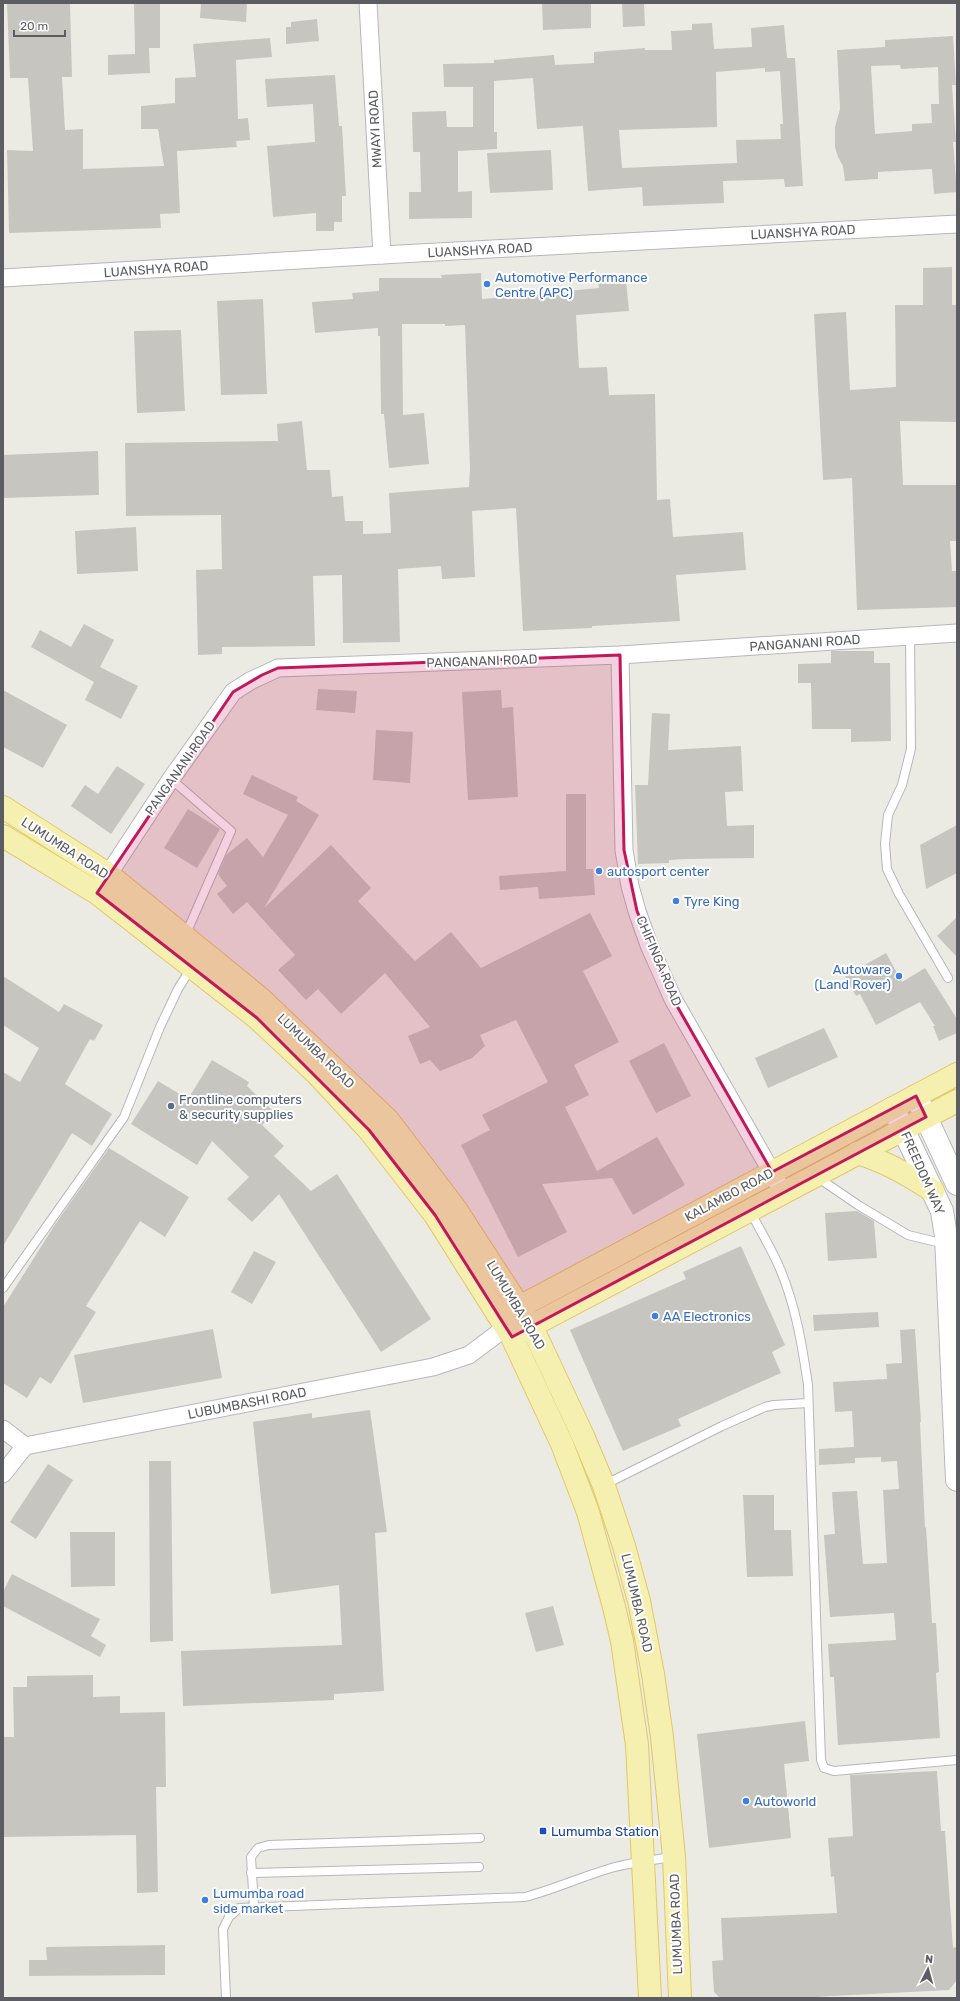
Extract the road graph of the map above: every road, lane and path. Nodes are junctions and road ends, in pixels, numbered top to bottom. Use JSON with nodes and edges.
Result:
{"nodes":[{"id":1,"x":368,"y":3,"type":"edge"},
{"id":2,"x":957,"y":224,"type":"edge"},
{"id":3,"x":382,"y":255,"type":"junction"},
{"id":4,"x":3,"y":278,"type":"edge"},
{"id":5,"x":957,"y":633,"type":"edge"},
{"id":6,"x":910,"y":636,"type":"junction"},
{"id":7,"x":620,"y":655,"type":"junction"},
{"id":8,"x":171,"y":779,"type":"junction"},
{"id":9,"x":3,"y":807,"type":"edge"},
{"id":10,"x":3,"y":836,"type":"edge"},
{"id":11,"x":108,"y":874,"type":"junction"},
{"id":12,"x":96,"y":893,"type":"junction"},
{"id":13,"x":185,"y":937,"type":"junction"},
{"id":14,"x":192,"y":967,"type":"junction"},
{"id":15,"x":948,"y":978,"type":"dead end"},
{"id":16,"x":957,"y":1074,"type":"edge"},
{"id":17,"x":916,"y":1096,"type":"junction"},
{"id":18,"x":957,"y":1101,"type":"edge"},
{"id":19,"x":892,"y":1108,"type":"junction"},
{"id":20,"x":926,"y":1117,"type":"junction"},
{"id":21,"x":904,"y":1129,"type":"junction"},
{"id":22,"x":857,"y":1153,"type":"junction"},
{"id":23,"x":772,"y":1172,"type":"junction"},
{"id":24,"x":816,"y":1175,"type":"junction"},
{"id":25,"x":957,"y":1184,"type":"edge"},
{"id":26,"x":933,"y":1191,"type":"junction"},
{"id":27,"x":783,"y":1192,"type":"junction"},
{"id":28,"x":749,"y":1210,"type":"junction"},
{"id":29,"x":946,"y":1244,"type":"junction"},
{"id":30,"x":3,"y":1288,"type":"edge"},
{"id":31,"x":520,"y":1306,"type":"junction"},
{"id":32,"x":531,"y":1325,"type":"junction"},
{"id":33,"x":503,"y":1330,"type":"junction"},
{"id":34,"x":808,"y":1403,"type":"junction"},
{"id":35,"x":3,"y":1428,"type":"edge"},
{"id":36,"x":25,"y":1446,"type":"junction"},
{"id":37,"x":3,"y":1474,"type":"edge"},
{"id":38,"x":957,"y":1480,"type":"edge"},
{"id":39,"x":604,"y":1486,"type":"junction"},
{"id":40,"x":957,"y":1760,"type":"edge"},
{"id":41,"x":480,"y":1838,"type":"dead end"},
{"id":42,"x":674,"y":1857,"type":"junction"},
{"id":43,"x":644,"y":1861,"type":"junction"},
{"id":44,"x":480,"y":1867,"type":"dead end"},
{"id":45,"x":251,"y":1873,"type":"junction"},
{"id":46,"x":254,"y":1907,"type":"junction"},
{"id":47,"x":226,"y":1998,"type":"edge"},
{"id":48,"x":650,"y":1998,"type":"edge"},
{"id":49,"x":680,"y":1998,"type":"edge"}],
"edges":[{"from":1,"to":3,"type":"street","name":"MWAYI ROAD"},
{"from":2,"to":3,"type":"street","name":"LUANSHYA ROAD"},
{"from":3,"to":4,"type":"street","name":"LUANSHYA ROAD"},
{"from":5,"to":6,"type":"street","name":"PANGANANI ROAD"},
{"from":6,"to":7,"type":"street","name":"PANGANANI ROAD"},
{"from":6,"to":15,"type":"lane"},
{"from":7,"to":8,"type":"street","name":"PANGANANI ROAD"},
{"from":7,"to":23,"type":"street","name":"CHIFINGA ROAD"},
{"from":8,"to":11,"type":"street","name":"PANGANANI ROAD"},
{"from":8,"to":13,"type":"lane"},
{"from":9,"to":11,"type":"main road","name":"LUMUMBA ROAD"},
{"from":10,"to":12,"type":"main road","name":"LUMUMBA ROAD"},
{"from":11,"to":12,"type":"street","name":"PANGANANI ROAD"},
{"from":11,"to":13,"type":"main road","name":"LUMUMBA ROAD"},
{"from":12,"to":14,"type":"main road","name":"LUMUMBA ROAD"},
{"from":13,"to":31,"type":"main road","name":"LUMUMBA ROAD"},
{"from":14,"to":30,"type":"lane"},
{"from":14,"to":33,"type":"main road","name":"LUMUMBA ROAD"},
{"from":16,"to":17,"type":"main road","name":"KALAMBO ROAD"},
{"from":17,"to":19,"type":"main road","name":"KALAMBO ROAD"},
{"from":17,"to":20,"type":"main road","name":"FREEDOM WAY"},
{"from":18,"to":20,"type":"main road","name":"KALAMBO ROAD"},
{"from":19,"to":21,"type":"main road","name":"FREEDOM WAY"},
{"from":19,"to":23,"type":"main road","name":"KALAMBO ROAD"},
{"from":20,"to":21,"type":"main road","name":"KALAMBO ROAD"},
{"from":20,"to":25,"type":"main road","name":"FREEDOM WAY"},
{"from":21,"to":22,"type":"main road","name":"KALAMBO ROAD"},
{"from":21,"to":26,"type":"main road","name":"FREEDOM WAY"},
{"from":22,"to":24,"type":"main road","name":"KALAMBO ROAD"},
{"from":22,"to":26,"type":"main road"},
{"from":23,"to":27,"type":"street","name":"CHIFINGA ROAD"},
{"from":23,"to":31,"type":"main road","name":"KALAMBO ROAD"},
{"from":24,"to":27,"type":"main road","name":"KALAMBO ROAD"},
{"from":24,"to":29,"type":"lane"},
{"from":26,"to":29,"type":"main road","name":"FREEDOM WAY"},
{"from":27,"to":28,"type":"main road","name":"KALAMBO ROAD"},
{"from":28,"to":32,"type":"main road","name":"KALAMBO ROAD"},
{"from":28,"to":34,"type":"lane"},
{"from":29,"to":38,"type":"main road","name":"FREEDOM WAY"},
{"from":31,"to":32,"type":"main road","name":"LUMUMBA ROAD"},
{"from":31,"to":33,"type":"main road","name":"KALAMBO ROAD"},
{"from":32,"to":33,"type":"main road","name":"KALAMBO ROAD"},
{"from":32,"to":39,"type":"main road","name":"LUMUMBA ROAD"},
{"from":33,"to":36,"type":"street","name":"LUBUMBASHI ROAD"},
{"from":33,"to":43,"type":"main road","name":"LUMUMBA ROAD"},
{"from":34,"to":39,"type":"lane"},
{"from":34,"to":40,"type":"lane"},
{"from":35,"to":36,"type":"street"},
{"from":36,"to":37,"type":"street"},
{"from":39,"to":42,"type":"main road","name":"LUMUMBA ROAD"},
{"from":41,"to":45,"type":"lane"},
{"from":42,"to":43,"type":"lane"},
{"from":42,"to":49,"type":"main road","name":"LUMUMBA ROAD"},
{"from":43,"to":46,"type":"lane"},
{"from":43,"to":48,"type":"main road","name":"LUMUMBA ROAD"},
{"from":44,"to":45,"type":"lane"},
{"from":45,"to":46,"type":"lane"},
{"from":46,"to":47,"type":"lane"}]}
